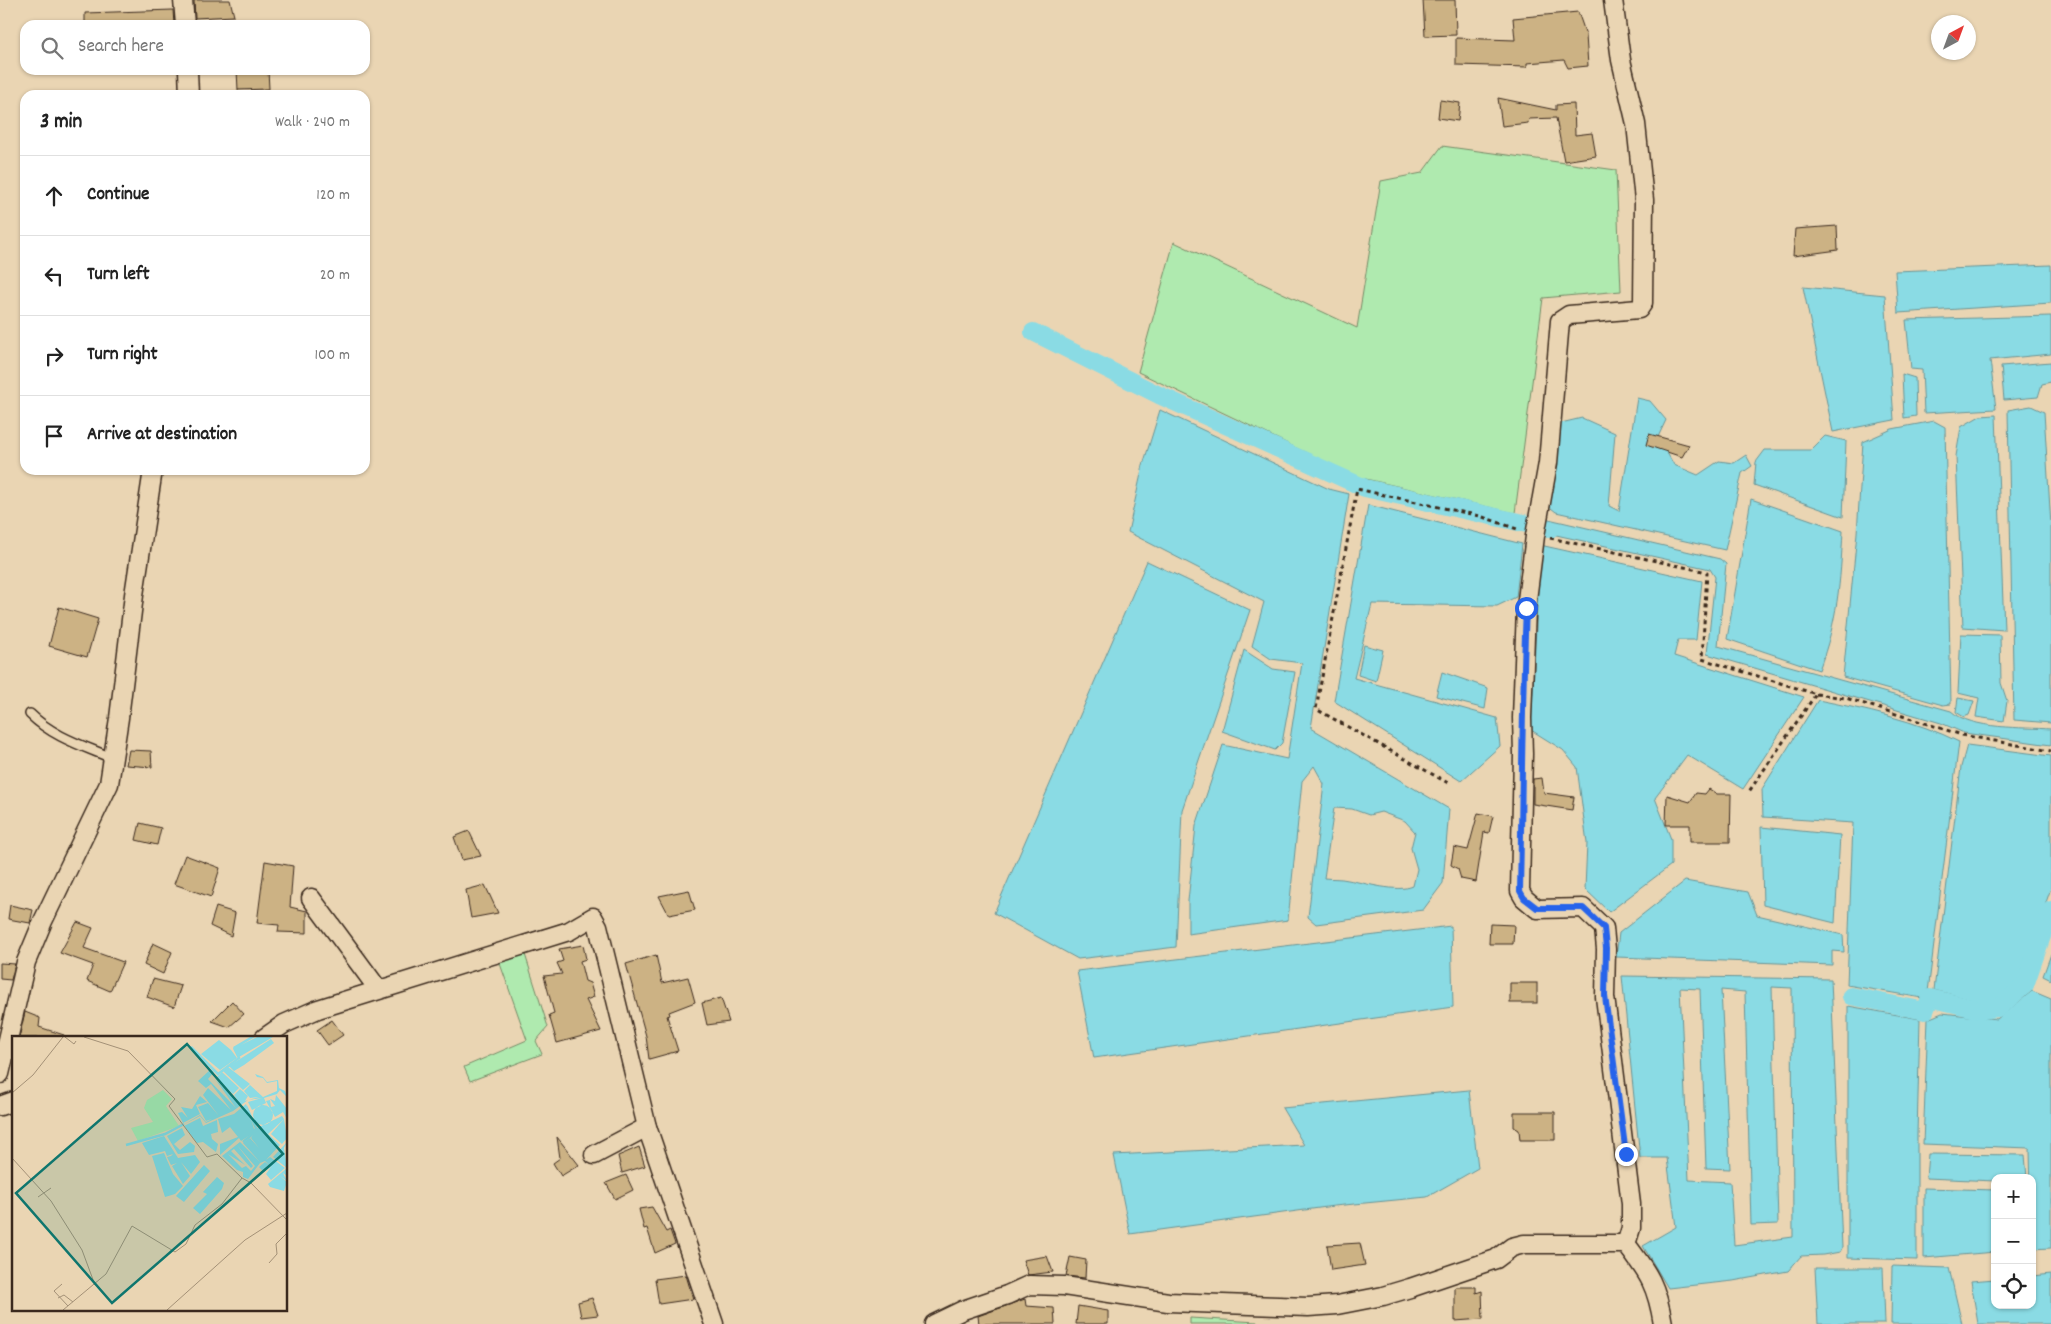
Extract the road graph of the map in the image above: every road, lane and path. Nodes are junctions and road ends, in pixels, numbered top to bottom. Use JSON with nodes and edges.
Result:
{"nodes":[{"id":1,"x":183,"y":0,"type":"edge"},
{"id":2,"x":1612,"y":0,"type":"edge"},
{"id":3,"x":185,"y":20,"type":"edge"},
{"id":4,"x":188,"y":75,"type":"edge"},
{"id":5,"x":189,"y":90,"type":"edge"},
{"id":6,"x":153,"y":475,"type":"edge"},
{"id":7,"x":1816,"y":694,"type":"dead end"},
{"id":8,"x":30,"y":714,"type":"dead end"},
{"id":9,"x":2051,"y":751,"type":"edge"},
{"id":10,"x":114,"y":759,"type":"junction"},
{"id":11,"x":311,"y":898,"type":"dead end"},
{"id":12,"x":378,"y":989,"type":"junction"},
{"id":13,"x":267,"y":1036,"type":"edge"},
{"id":14,"x":0,"y":1074,"type":"edge"},
{"id":15,"x":12,"y":1101,"type":"edge"},
{"id":16,"x":0,"y":1106,"type":"edge"},
{"id":17,"x":647,"y":1127,"type":"junction"},
{"id":18,"x":594,"y":1155,"type":"dead end"},
{"id":19,"x":1626,"y":1244,"type":"junction"},
{"id":20,"x":714,"y":1324,"type":"edge"},
{"id":21,"x":934,"y":1324,"type":"edge"},
{"id":22,"x":1663,"y":1324,"type":"edge"}],
"edges":[{"from":1,"to":3,"type":"street"},
{"from":2,"to":19,"type":"street"},
{"from":4,"to":5,"type":"street"},
{"from":6,"to":10,"type":"street"},
{"from":7,"to":9,"type":"path"},
{"from":8,"to":10,"type":"lane"},
{"from":10,"to":14,"type":"street"},
{"from":11,"to":12,"type":"street"},
{"from":12,"to":13,"type":"street"},
{"from":12,"to":17,"type":"street"},
{"from":15,"to":16,"type":"street"},
{"from":17,"to":18,"type":"street"},
{"from":17,"to":20,"type":"street"},
{"from":19,"to":21,"type":"street"},
{"from":19,"to":22,"type":"street"}]}
